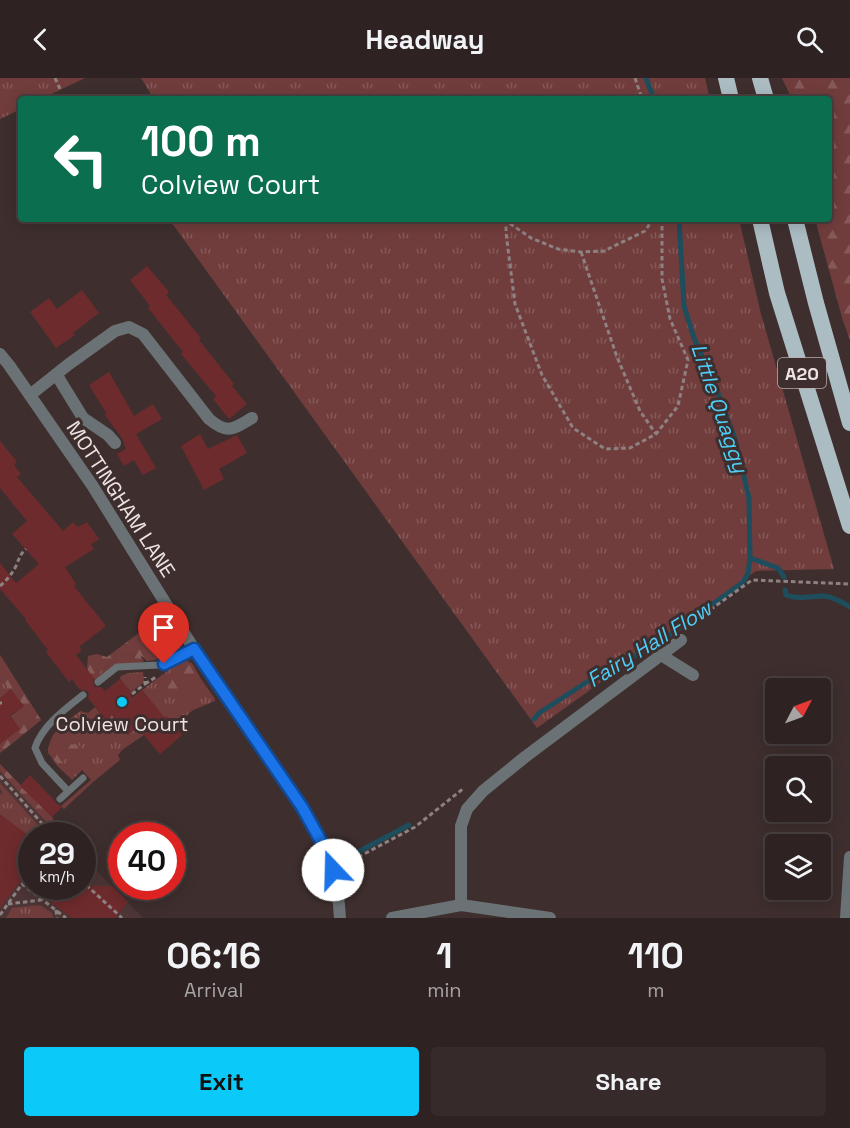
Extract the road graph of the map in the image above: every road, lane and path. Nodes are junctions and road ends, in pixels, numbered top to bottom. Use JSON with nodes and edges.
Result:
{"nodes":[{"id":1,"x":55,"y":78,"type":"edge"},
{"id":2,"x":635,"y":78,"type":"edge"},
{"id":3,"x":726,"y":78,"type":"edge"},
{"id":4,"x":760,"y":78,"type":"edge"},
{"id":5,"x":60,"y":89,"type":"dead end"},
{"id":6,"x":641,"y":96,"type":"edge"},
{"id":7,"x":730,"y":96,"type":"edge"},
{"id":8,"x":765,"y":96,"type":"edge"},
{"id":9,"x":506,"y":222,"type":"edge"},
{"id":10,"x":509,"y":222,"type":"edge"},
{"id":11,"x":651,"y":222,"type":"edge"},
{"id":12,"x":662,"y":222,"type":"edge"},
{"id":13,"x":761,"y":222,"type":"edge"},
{"id":14,"x":796,"y":222,"type":"edge"},
{"id":15,"x":581,"y":252,"type":"junction"},
{"id":16,"x":0,"y":354,"type":"edge"},
{"id":17,"x":56,"y":374,"type":"junction"},
{"id":18,"x":30,"y":395,"type":"junction"},
{"id":19,"x":252,"y":418,"type":"dead end"},
{"id":20,"x":850,"y":423,"type":"edge"},
{"id":21,"x":656,"y":434,"type":"junction"},
{"id":22,"x":116,"y":443,"type":"dead end"},
{"id":23,"x":850,"y":526,"type":"edge"},
{"id":24,"x":26,"y":549,"type":"dead end"},
{"id":25,"x":752,"y":579,"type":"dead end"},
{"id":26,"x":850,"y":584,"type":"edge"},
{"id":27,"x":0,"y":586,"type":"edge"},
{"id":28,"x":681,"y":640,"type":"dead end"},
{"id":29,"x":194,"y":649,"type":"junction"},
{"id":30,"x":661,"y":655,"type":"junction"},
{"id":31,"x":146,"y":666,"type":"junction"},
{"id":32,"x":693,"y":675,"type":"dead end"},
{"id":33,"x":98,"y":682,"type":"dead end"},
{"id":34,"x":132,"y":694,"type":"dead end"},
{"id":35,"x":83,"y":695,"type":"dead end"},
{"id":36,"x":0,"y":776,"type":"edge"},
{"id":37,"x":83,"y":778,"type":"dead end"},
{"id":38,"x":466,"y":787,"type":"dead end"},
{"id":39,"x":68,"y":791,"type":"junction"},
{"id":40,"x":60,"y":798,"type":"dead end"},
{"id":41,"x":41,"y":822,"type":"edge"},
{"id":42,"x":850,"y":857,"type":"edge"},
{"id":43,"x":345,"y":864,"type":"dead end"},
{"id":44,"x":18,"y":890,"type":"edge"},
{"id":45,"x":96,"y":893,"type":"edge"},
{"id":46,"x":27,"y":900,"type":"edge"},
{"id":47,"x":44,"y":900,"type":"edge"},
{"id":48,"x":8,"y":904,"type":"junction"},
{"id":49,"x":461,"y":905,"type":"junction"},
{"id":50,"x":56,"y":910,"type":"junction"},
{"id":51,"x":0,"y":915,"type":"edge"},
{"id":52,"x":57,"y":918,"type":"edge"},
{"id":53,"x":66,"y":918,"type":"edge"},
{"id":54,"x":122,"y":918,"type":"edge"},
{"id":55,"x":340,"y":918,"type":"edge"},
{"id":56,"x":393,"y":918,"type":"edge"},
{"id":57,"x":550,"y":918,"type":"edge"},
{"id":58,"x":846,"y":918,"type":"edge"}],
"edges":[{"from":1,"to":5,"type":"path"},
{"from":2,"to":6,"type":"path"},
{"from":3,"to":7,"type":"highway"},
{"from":4,"to":8,"type":"highway"},
{"from":9,"to":21,"type":"path"},
{"from":10,"to":15,"type":"path"},
{"from":11,"to":15,"type":"path"},
{"from":12,"to":21,"type":"path"},
{"from":13,"to":23,"type":"highway","number":"A20"},
{"from":14,"to":20,"type":"highway","number":"A20"},
{"from":15,"to":21,"type":"path"},
{"from":16,"to":18,"type":"street","name":"MOTTINGHAM LANE"},
{"from":17,"to":18,"type":"street"},
{"from":17,"to":19,"type":"street"},
{"from":17,"to":22,"type":"street"},
{"from":18,"to":29,"type":"street","name":"MOTTINGHAM LANE"},
{"from":24,"to":27,"type":"path"},
{"from":25,"to":26,"type":"path"},
{"from":28,"to":30,"type":"street"},
{"from":29,"to":31,"type":"lane"},
{"from":29,"to":55,"type":"street","name":"MOTTINGHAM LANE"},
{"from":30,"to":32,"type":"street"},
{"from":30,"to":49,"type":"street"},
{"from":31,"to":33,"type":"lane"},
{"from":31,"to":34,"type":"path"},
{"from":35,"to":39,"type":"lane"},
{"from":36,"to":41,"type":"path"},
{"from":37,"to":39,"type":"lane"},
{"from":38,"to":43,"type":"path"},
{"from":39,"to":40,"type":"lane"},
{"from":42,"to":58,"type":"street"},
{"from":44,"to":48,"type":"path"},
{"from":45,"to":54,"type":"path"},
{"from":46,"to":48,"type":"path"},
{"from":47,"to":50,"type":"path"},
{"from":48,"to":51,"type":"path"},
{"from":49,"to":56,"type":"street"},
{"from":49,"to":57,"type":"street"},
{"from":50,"to":52,"type":"path"},
{"from":50,"to":53,"type":"path"}]}
